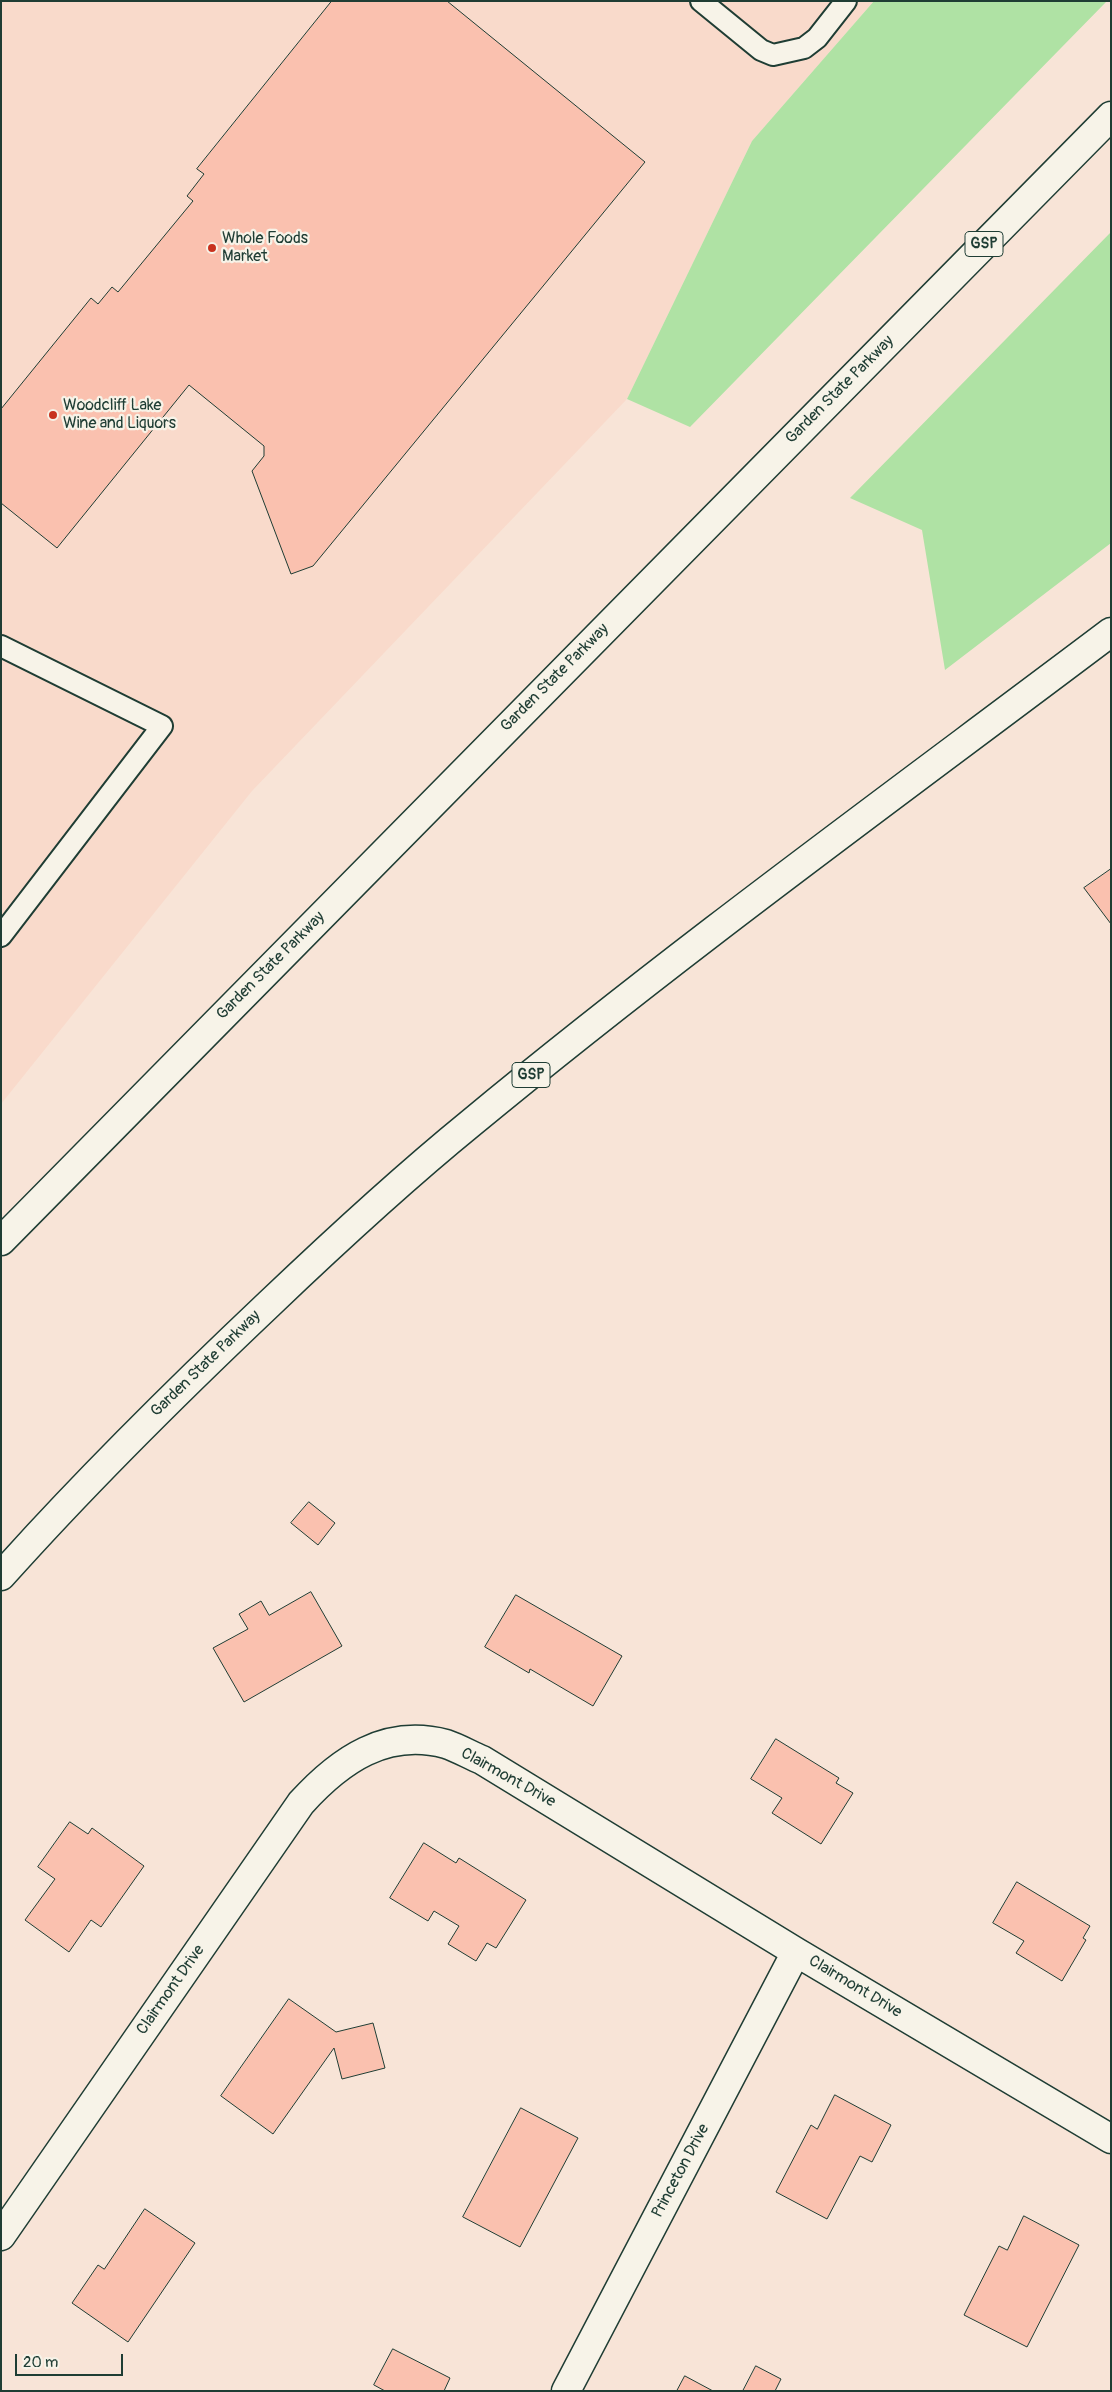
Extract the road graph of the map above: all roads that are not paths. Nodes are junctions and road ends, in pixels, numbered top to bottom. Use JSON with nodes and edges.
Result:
{"nodes":[{"id":1,"x":700,"y":1,"type":"edge"},
{"id":2,"x":846,"y":1,"type":"edge"},
{"id":3,"x":1111,"y":116,"type":"edge"},
{"id":4,"x":1111,"y":632,"type":"edge"},
{"id":5,"x":1,"y":646,"type":"edge"},
{"id":6,"x":1,"y":936,"type":"edge"},
{"id":7,"x":1,"y":1241,"type":"edge"},
{"id":8,"x":1,"y":1576,"type":"edge"},
{"id":9,"x":796,"y":1952,"type":"junction"},
{"id":10,"x":1111,"y":2140,"type":"edge"},
{"id":11,"x":1,"y":2236,"type":"edge"},
{"id":12,"x":566,"y":2391,"type":"edge"}],
"edges":[{"from":1,"to":2,"type":"lane"},
{"from":3,"to":7,"type":"main road","name":"Garden State Parkway","number":"GSP"},
{"from":4,"to":8,"type":"main road","name":"Garden State Parkway","number":"GSP"},
{"from":5,"to":6,"type":"lane"},
{"from":9,"to":10,"type":"main road","name":"Clairmont Drive"},
{"from":9,"to":11,"type":"main road","name":"Clairmont Drive"},
{"from":9,"to":12,"type":"main road","name":"Princeton Drive"}]}
